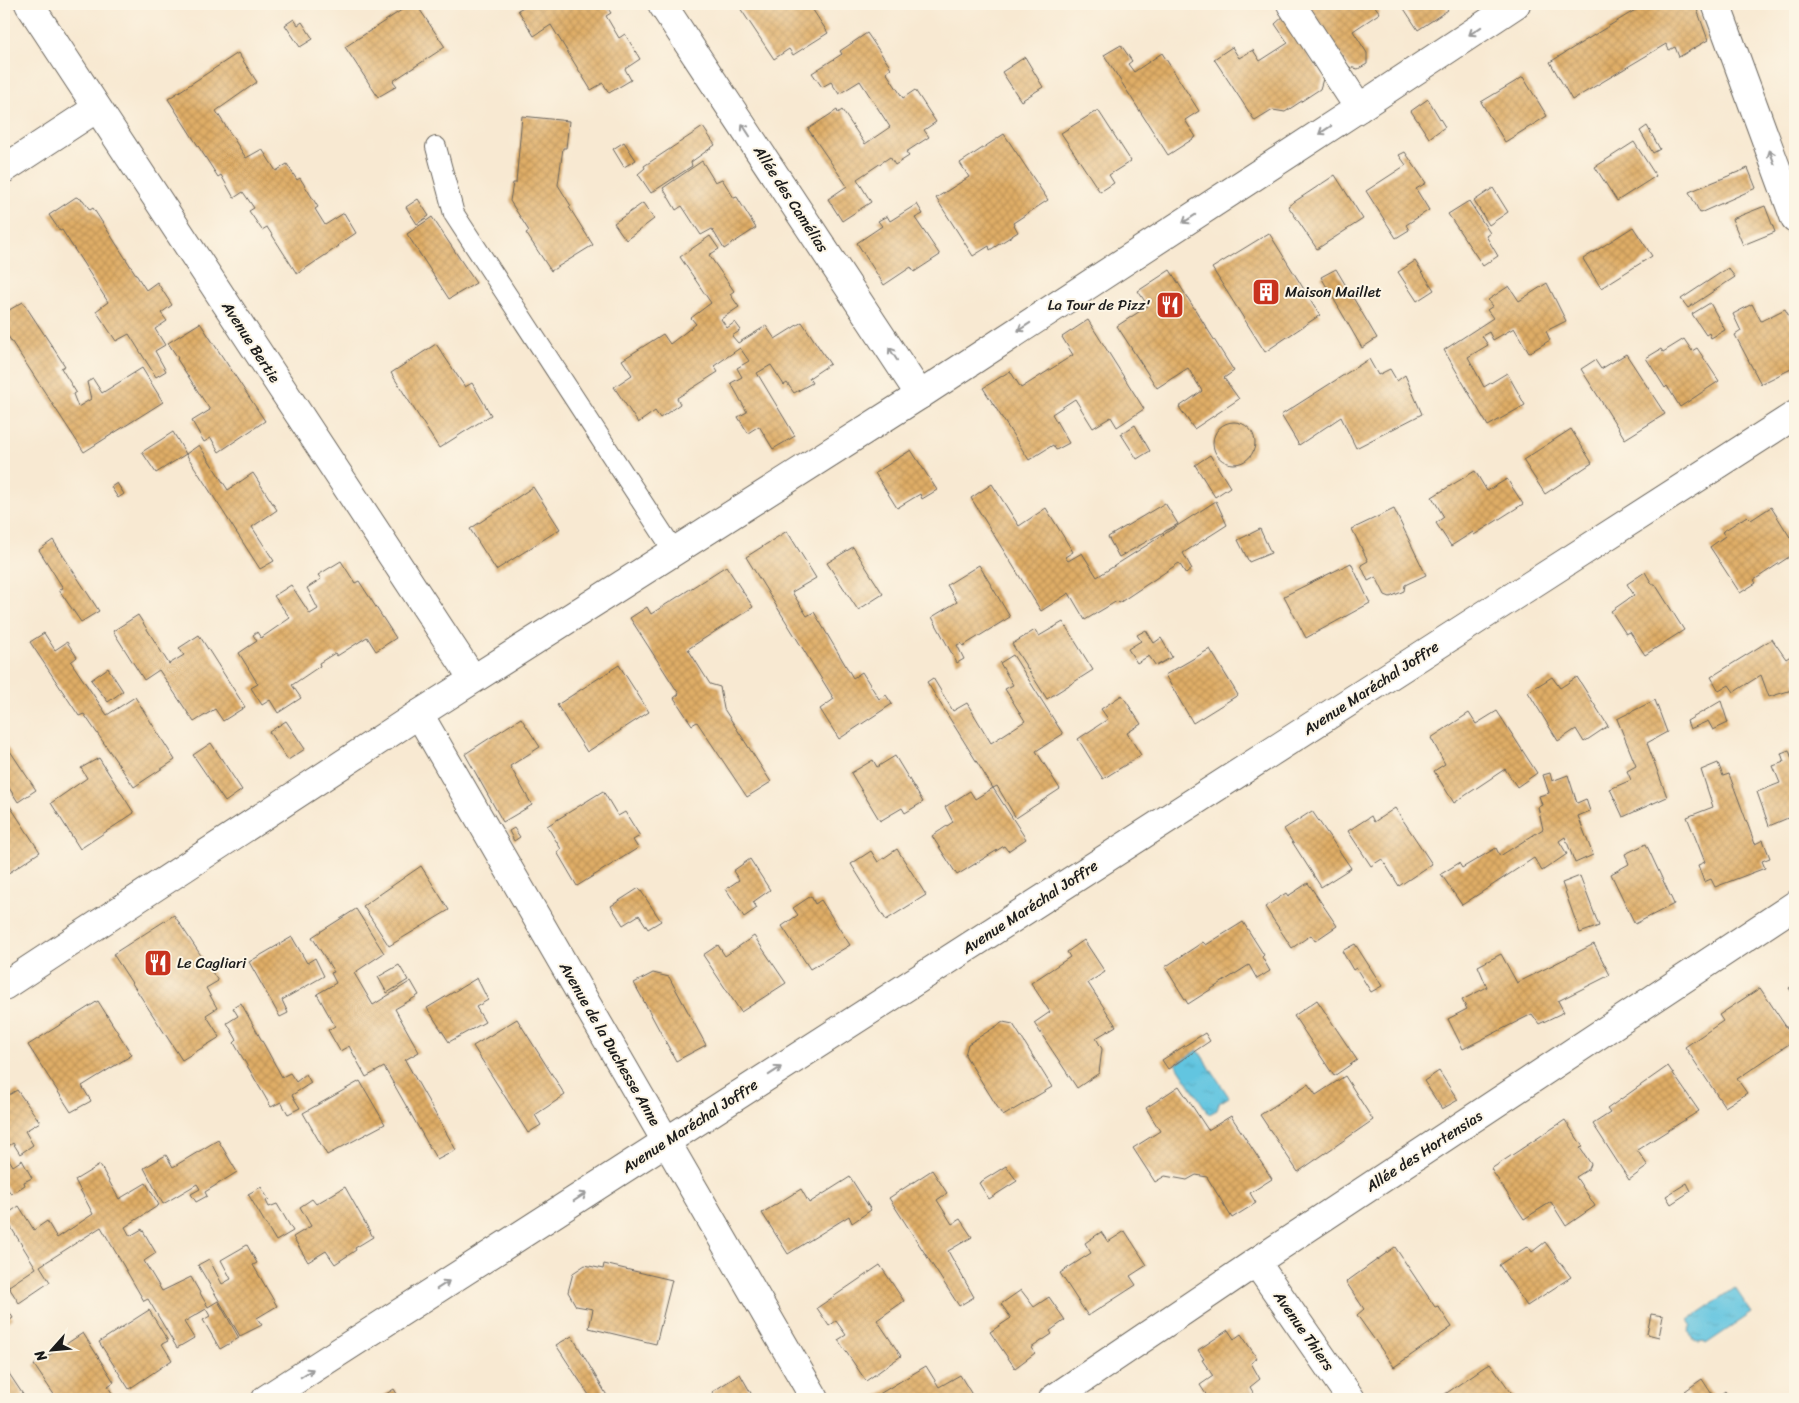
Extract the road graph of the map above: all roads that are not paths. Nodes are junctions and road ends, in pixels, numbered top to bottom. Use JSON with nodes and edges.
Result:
{"nodes":[{"id":1,"x":28,"y":4,"type":"edge"},
{"id":2,"x":662,"y":4,"type":"edge"},
{"id":3,"x":1291,"y":4,"type":"edge"},
{"id":4,"x":1516,"y":4,"type":"edge"},
{"id":5,"x":1716,"y":4,"type":"edge"},
{"id":6,"x":97,"y":108,"type":"junction"},
{"id":7,"x":1359,"y":108,"type":"junction"},
{"id":8,"x":436,"y":147,"type":"dead end"},
{"id":9,"x":4,"y":169,"type":"edge"},
{"id":10,"x":1795,"y":219,"type":"edge"},
{"id":11,"x":920,"y":394,"type":"junction"},
{"id":12,"x":1795,"y":415,"type":"edge"},
{"id":13,"x":674,"y":551,"type":"junction"},
{"id":14,"x":473,"y":679,"type":"junction"},
{"id":15,"x":419,"y":714,"type":"junction"},
{"id":16,"x":1795,"y":905,"type":"edge"},
{"id":17,"x":4,"y":986,"type":"edge"},
{"id":18,"x":666,"y":1141,"type":"junction"},
{"id":19,"x":1256,"y":1262,"type":"junction"},
{"id":20,"x":266,"y":1399,"type":"edge"},
{"id":21,"x":815,"y":1399,"type":"edge"},
{"id":22,"x":1053,"y":1399,"type":"edge"},
{"id":23,"x":1352,"y":1399,"type":"edge"}],
"edges":[{"from":1,"to":6,"type":"street","name":"Avenue Bertie"},
{"from":11,"to":2,"type":"street","name":"Allée des Camélias","one_way":true},
{"from":3,"to":7,"type":"street"},
{"from":4,"to":7,"type":"street","one_way":true},
{"from":10,"to":5,"type":"street","one_way":true},
{"from":6,"to":9,"type":"street"},
{"from":6,"to":14,"type":"street","name":"Avenue Bertie"},
{"from":7,"to":11,"type":"street","one_way":true},
{"from":8,"to":13,"type":"lane"},
{"from":11,"to":13,"type":"street"},
{"from":18,"to":12,"type":"street","name":"Avenue Maréchal Joffre","one_way":true},
{"from":13,"to":14,"type":"street"},
{"from":14,"to":15,"type":"street"},
{"from":15,"to":17,"type":"street"},
{"from":15,"to":18,"type":"street","name":"Avenue de la Duchesse Anne"},
{"from":16,"to":19,"type":"street","name":"Allée des Hortensias"},
{"from":20,"to":18,"type":"street","name":"Avenue Maréchal Joffre","one_way":true},
{"from":18,"to":21,"type":"street","name":"Avenue de la Duchesse Anne"},
{"from":19,"to":22,"type":"street","name":"Allée des Hortensias"},
{"from":19,"to":23,"type":"street","name":"Avenue Thiers"}]}
